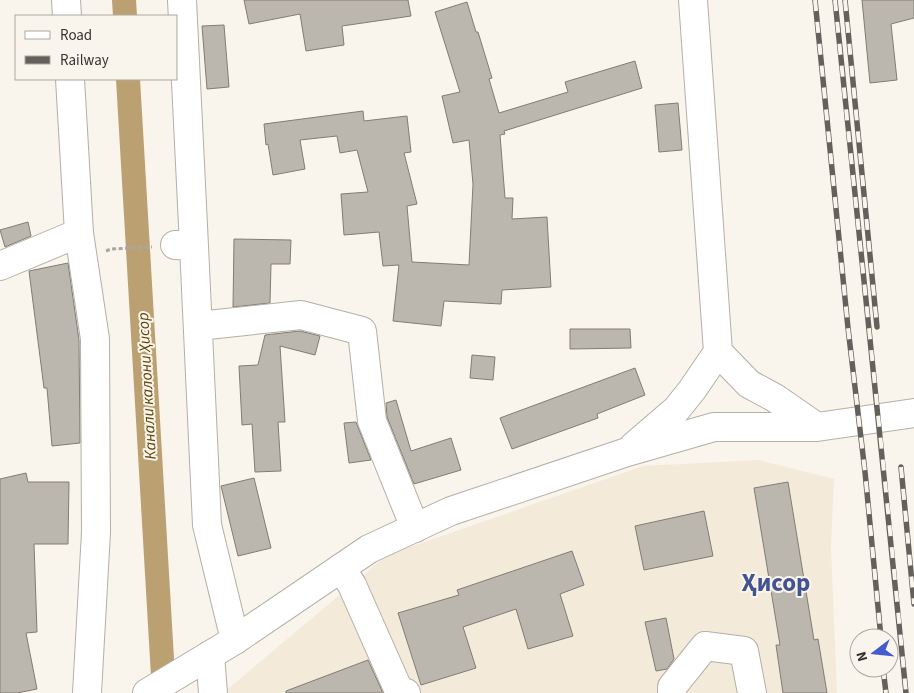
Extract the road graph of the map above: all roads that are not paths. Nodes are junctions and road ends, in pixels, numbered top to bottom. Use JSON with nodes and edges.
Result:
{"nodes":[{"id":1,"x":66,"y":0,"type":"edge"},
{"id":2,"x":182,"y":0,"type":"edge"},
{"id":3,"x":693,"y":0,"type":"edge"},
{"id":4,"x":67,"y":15,"type":"edge"},
{"id":5,"x":70,"y":80,"type":"edge"},
{"id":6,"x":78,"y":234,"type":"junction"},
{"id":7,"x":0,"y":266,"type":"edge"},
{"id":8,"x":198,"y":326,"type":"junction"},
{"id":9,"x":718,"y":352,"type":"junction"},
{"id":10,"x":914,"y":413,"type":"edge"},
{"id":11,"x":816,"y":428,"type":"junction"},
{"id":12,"x":627,"y":452,"type":"junction"},
{"id":13,"x":414,"y":528,"type":"junction"},
{"id":14,"x":341,"y":568,"type":"junction"},
{"id":15,"x":235,"y":640,"type":"junction"},
{"id":16,"x":208,"y":656,"type":"junction"},
{"id":17,"x":87,"y":693,"type":"edge"},
{"id":18,"x":148,"y":693,"type":"edge"},
{"id":19,"x":214,"y":693,"type":"edge"},
{"id":20,"x":406,"y":693,"type":"edge"},
{"id":21,"x":672,"y":693,"type":"edge"},
{"id":22,"x":752,"y":693,"type":"edge"}],
"edges":[{"from":1,"to":4,"type":"street"},
{"from":2,"to":8,"type":"street"},
{"from":3,"to":9,"type":"street"},
{"from":5,"to":6,"type":"street"},
{"from":6,"to":7,"type":"street"},
{"from":6,"to":17,"type":"street"},
{"from":8,"to":13,"type":"street"},
{"from":8,"to":15,"type":"street"},
{"from":9,"to":11,"type":"street"},
{"from":9,"to":12,"type":"street"},
{"from":10,"to":11,"type":"street"},
{"from":11,"to":12,"type":"street"},
{"from":12,"to":13,"type":"street"},
{"from":13,"to":14,"type":"street"},
{"from":14,"to":15,"type":"street"},
{"from":14,"to":20,"type":"street"},
{"from":15,"to":16,"type":"street"},
{"from":16,"to":18,"type":"street"},
{"from":16,"to":19,"type":"street"},
{"from":21,"to":22,"type":"street"}]}
